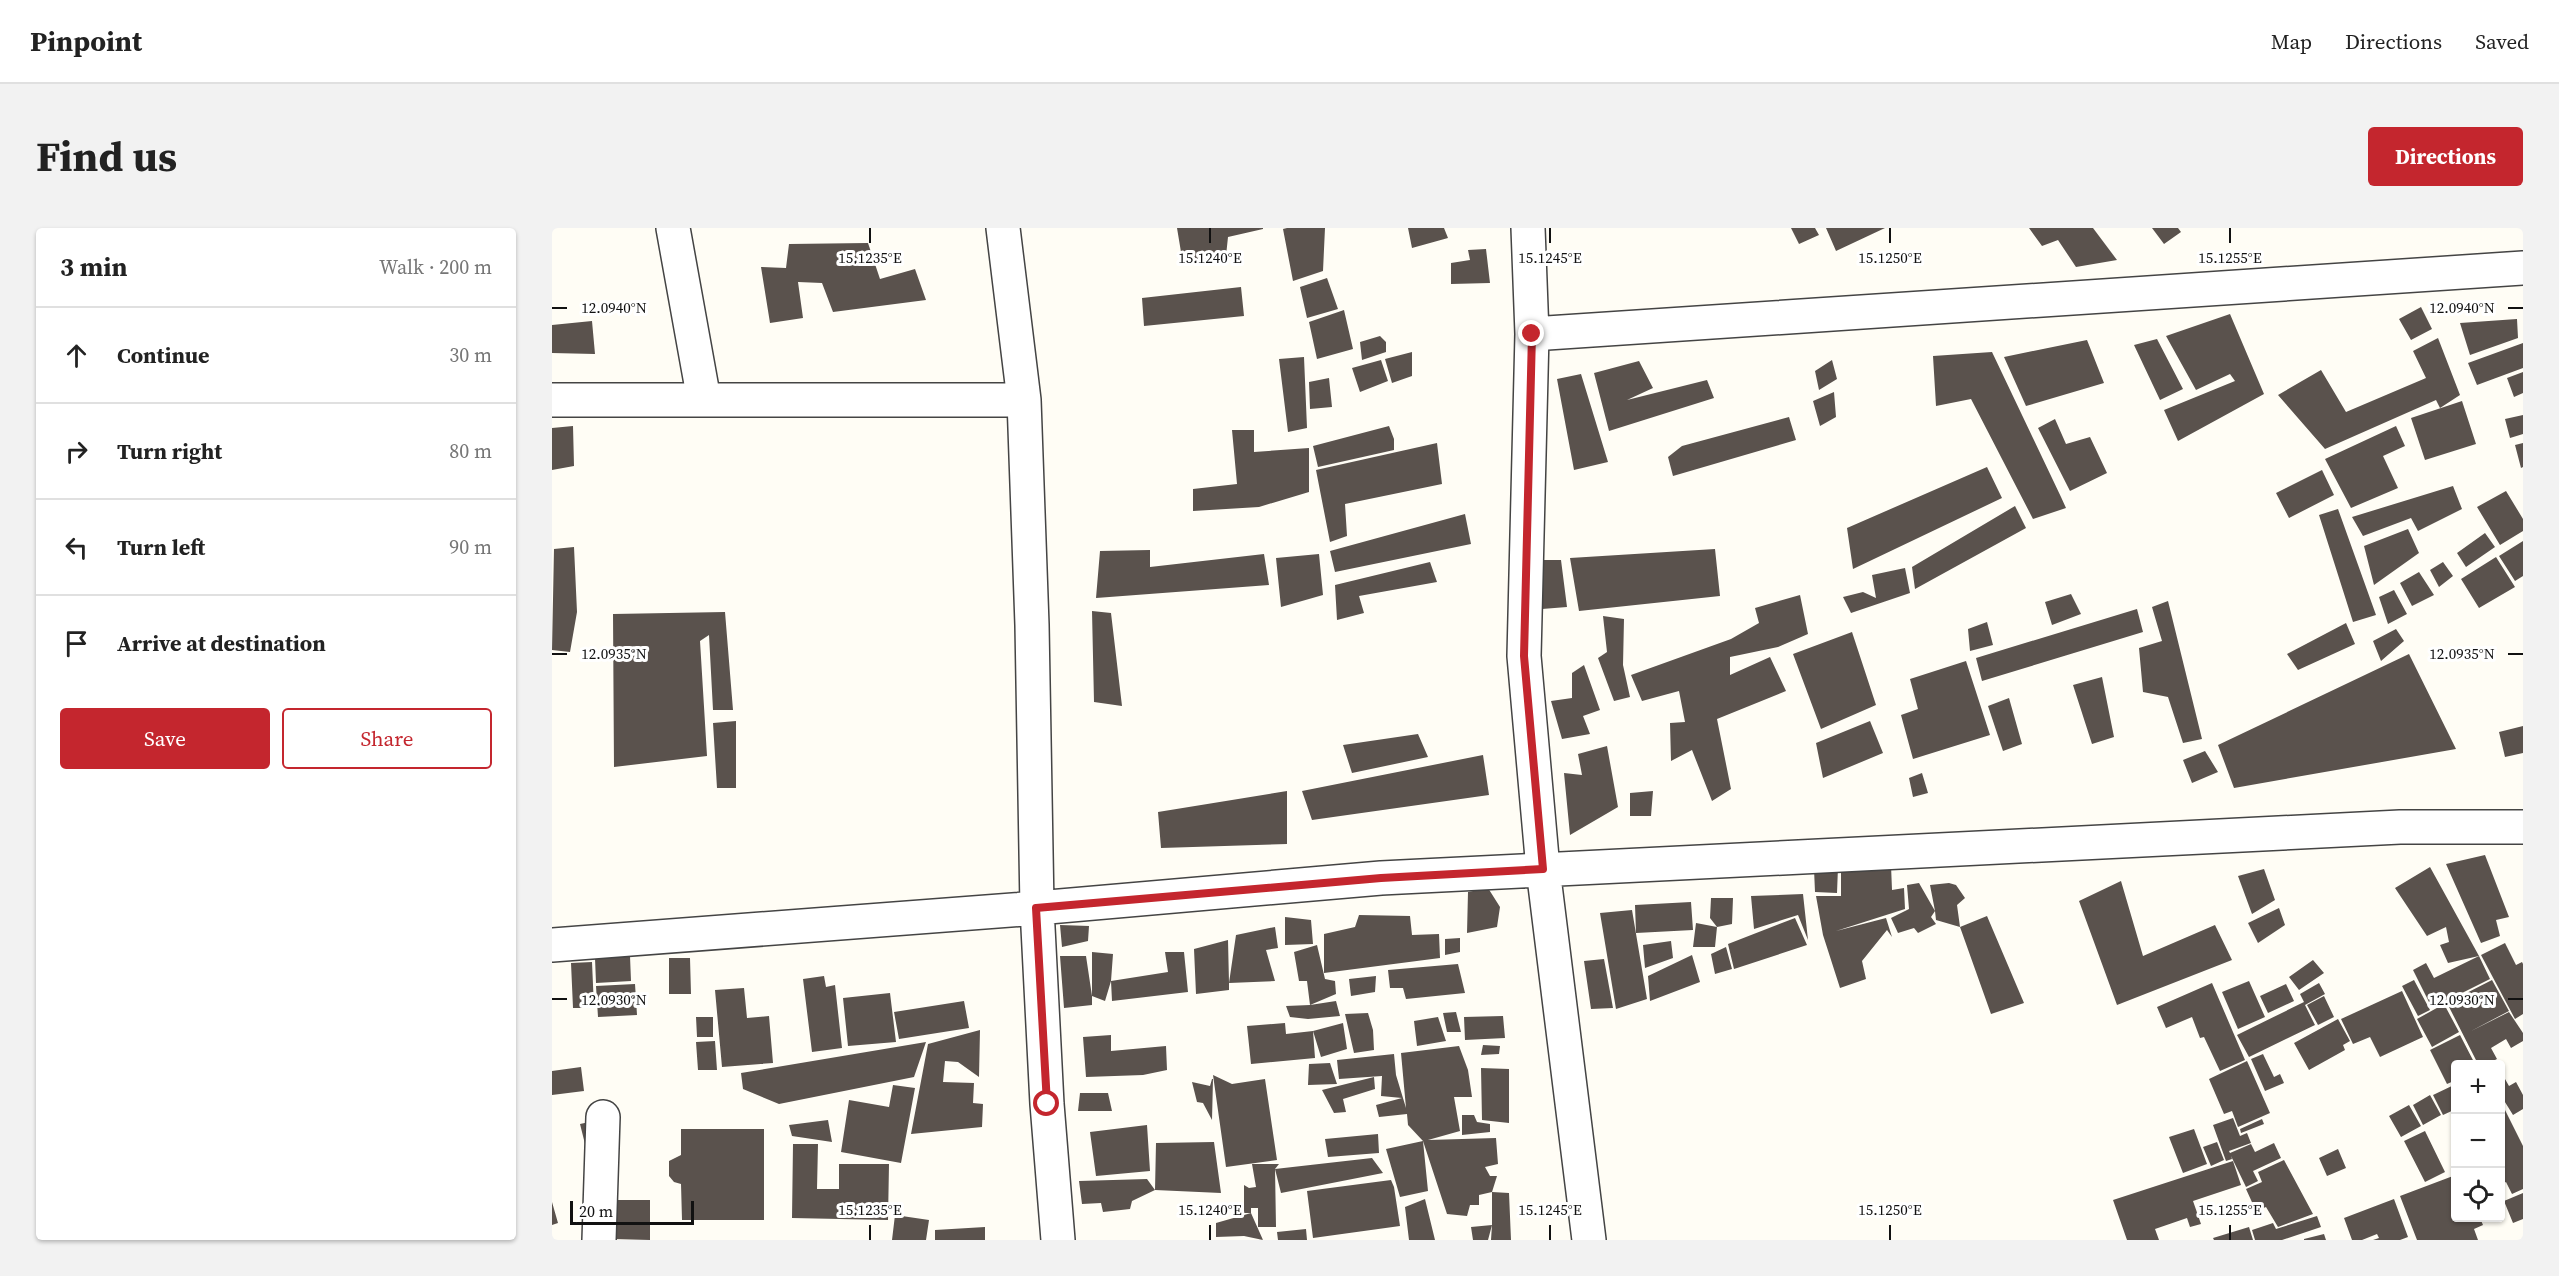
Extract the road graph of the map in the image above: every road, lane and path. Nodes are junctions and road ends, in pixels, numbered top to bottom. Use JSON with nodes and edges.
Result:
{"nodes":[{"id":1,"x":673,"y":228,"type":"edge"},
{"id":2,"x":1003,"y":228,"type":"edge"},
{"id":3,"x":1528,"y":228,"type":"edge"},
{"id":4,"x":2523,"y":268,"type":"edge"},
{"id":5,"x":1532,"y":334,"type":"junction"},
{"id":6,"x":552,"y":400,"type":"edge"},
{"id":7,"x":704,"y":400,"type":"junction"},
{"id":8,"x":1024,"y":400,"type":"junction"},
{"id":9,"x":2523,"y":827,"type":"edge"},
{"id":10,"x":1543,"y":869,"type":"junction"},
{"id":11,"x":1036,"y":908,"type":"junction"},
{"id":12,"x":552,"y":945,"type":"edge"},
{"id":13,"x":603,"y":1117,"type":"dead end"},
{"id":14,"x":598,"y":1240,"type":"edge"},
{"id":15,"x":1058,"y":1240,"type":"edge"},
{"id":16,"x":1588,"y":1240,"type":"edge"}],
"edges":[{"from":1,"to":7,"type":"street"},
{"from":2,"to":8,"type":"street"},
{"from":3,"to":5,"type":"street"},
{"from":4,"to":5,"type":"street"},
{"from":5,"to":10,"type":"street"},
{"from":6,"to":7,"type":"street"},
{"from":7,"to":8,"type":"street"},
{"from":8,"to":11,"type":"street"},
{"from":9,"to":10,"type":"street"},
{"from":10,"to":11,"type":"street"},
{"from":10,"to":16,"type":"street"},
{"from":11,"to":12,"type":"street"},
{"from":11,"to":15,"type":"street"},
{"from":13,"to":14,"type":"street"}]}
